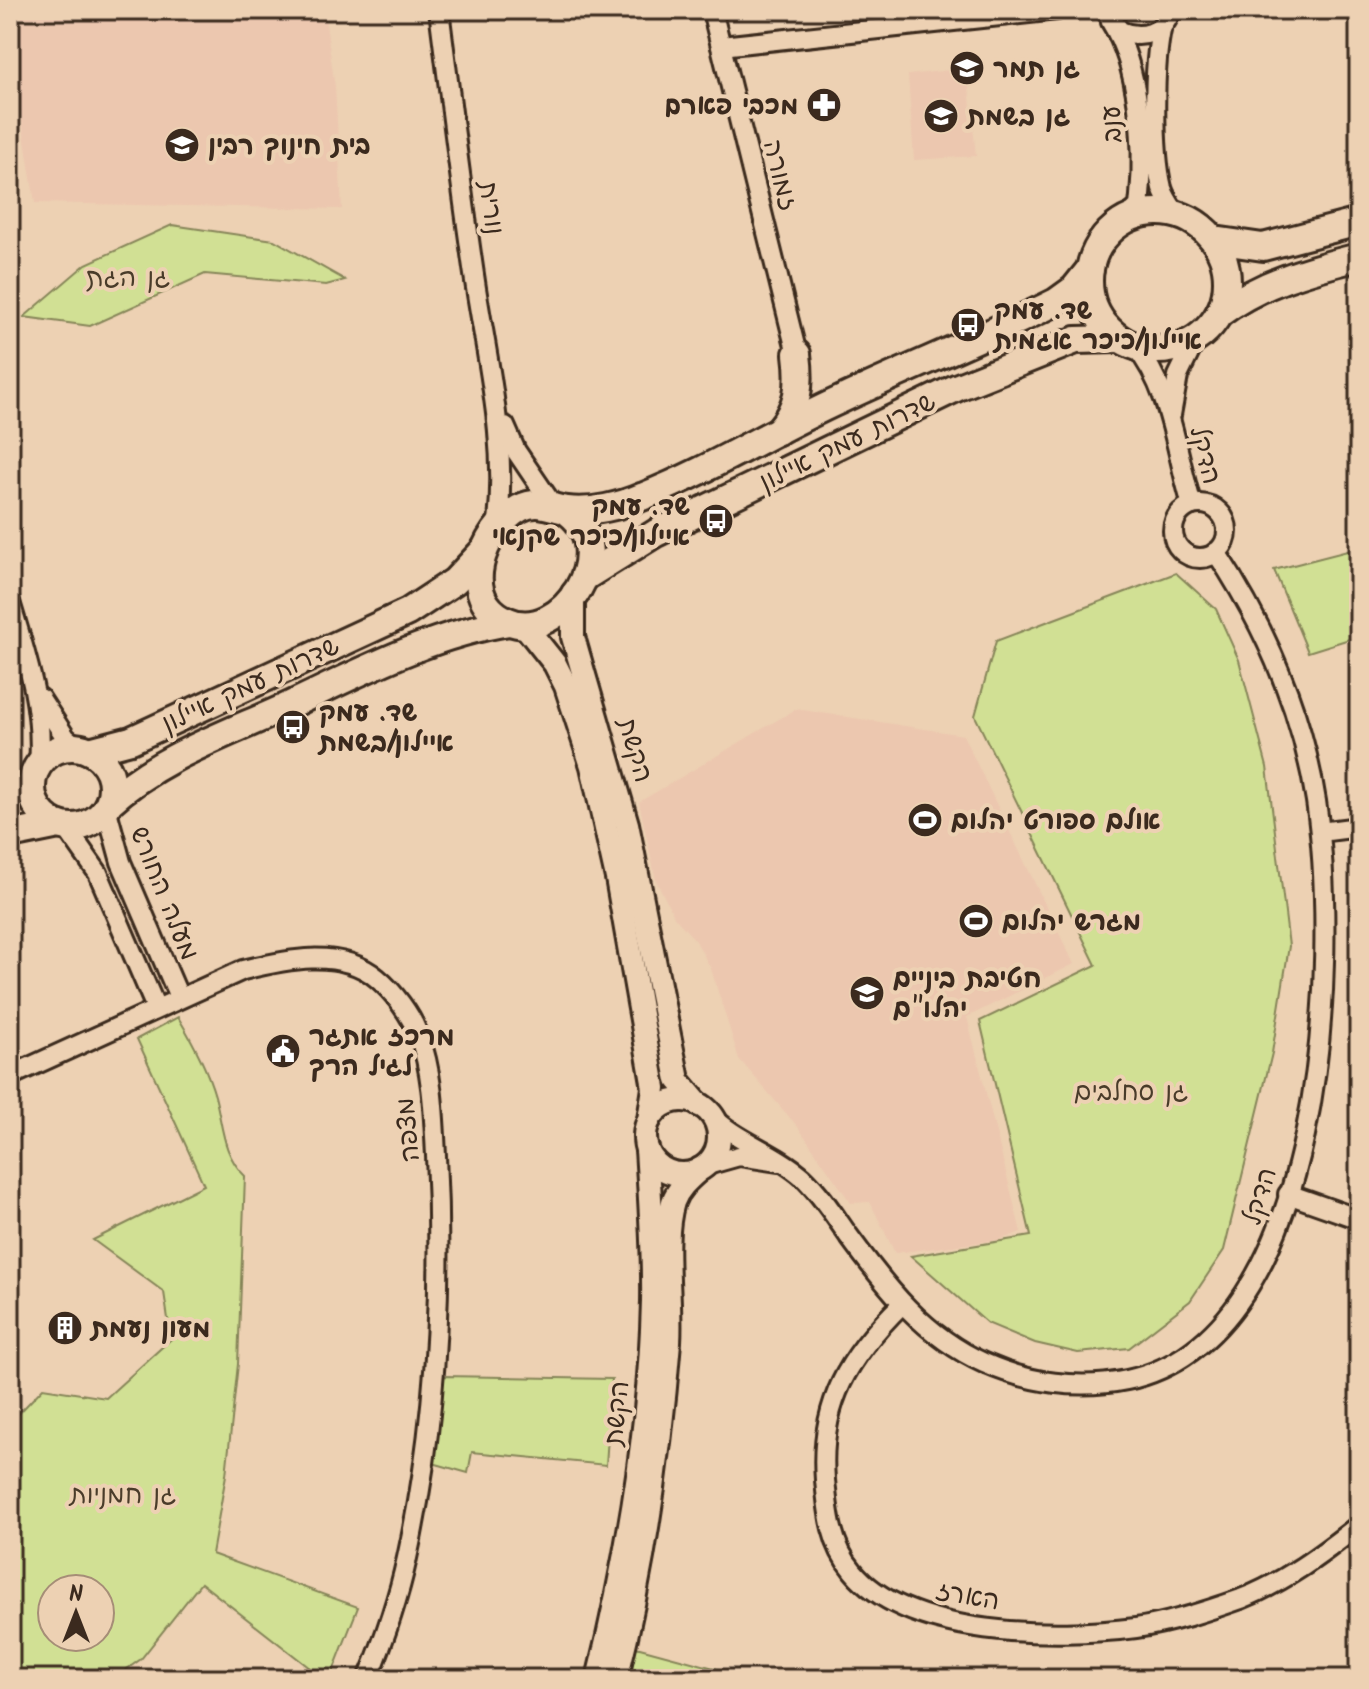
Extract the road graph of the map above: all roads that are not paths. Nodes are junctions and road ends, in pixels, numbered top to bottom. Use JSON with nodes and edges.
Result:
{"nodes":[{"id":1,"x":439,"y":10,"type":"edge"},
{"id":2,"x":712,"y":10,"type":"edge"},
{"id":3,"x":1057,"y":10,"type":"edge"},
{"id":4,"x":1108,"y":16,"type":"edge"},
{"id":5,"x":1166,"y":18,"type":"edge"},
{"id":6,"x":721,"y":46,"type":"junction"},
{"id":7,"x":1177,"y":215,"type":"junction"},
{"id":8,"x":1123,"y":222,"type":"junction"},
{"id":9,"x":1359,"y":222,"type":"edge"},
{"id":10,"x":1214,"y":240,"type":"junction"},
{"id":11,"x":1359,"y":257,"type":"edge"},
{"id":12,"x":1090,"y":269,"type":"junction"},
{"id":13,"x":1219,"y":314,"type":"junction"},
{"id":14,"x":1196,"y":339,"type":"junction"},
{"id":15,"x":1127,"y":342,"type":"junction"},
{"id":16,"x":797,"y":354,"type":"junction"},
{"id":17,"x":854,"y":393,"type":"junction"},
{"id":18,"x":498,"y":412,"type":"junction"},
{"id":19,"x":1171,"y":417,"type":"junction"},
{"id":20,"x":776,"y":433,"type":"junction"},
{"id":21,"x":1192,"y":505,"type":"junction"},
{"id":22,"x":559,"y":507,"type":"junction"},
{"id":23,"x":490,"y":542,"type":"junction"},
{"id":24,"x":1216,"y":552,"type":"junction"},
{"id":25,"x":579,"y":585,"type":"junction"},
{"id":26,"x":10,"y":602,"type":"edge"},
{"id":27,"x":516,"y":623,"type":"junction"},
{"id":28,"x":35,"y":688,"type":"junction"},
{"id":29,"x":84,"y":750,"type":"junction"},
{"id":30,"x":36,"y":768,"type":"junction"},
{"id":31,"x":10,"y":790,"type":"edge"},
{"id":32,"x":107,"y":805,"type":"junction"},
{"id":33,"x":62,"y":826,"type":"junction"},
{"id":34,"x":1359,"y":827,"type":"edge"},
{"id":35,"x":1320,"y":832,"type":"junction"},
{"id":36,"x":10,"y":835,"type":"edge"},
{"id":37,"x":179,"y":997,"type":"junction"},
{"id":38,"x":156,"y":1008,"type":"junction"},
{"id":39,"x":10,"y":1076,"type":"edge"},
{"id":40,"x":704,"y":1108,"type":"junction"},
{"id":41,"x":649,"y":1120,"type":"junction"},
{"id":42,"x":647,"y":1149,"type":"junction"},
{"id":43,"x":789,"y":1165,"type":"junction"},
{"id":44,"x":703,"y":1167,"type":"junction"},
{"id":45,"x":1288,"y":1194,"type":"junction"},
{"id":46,"x":1359,"y":1219,"type":"edge"},
{"id":47,"x":902,"y":1304,"type":"junction"},
{"id":48,"x":1359,"y":1525,"type":"edge"},
{"id":49,"x":368,"y":1679,"type":"edge"},
{"id":50,"x":598,"y":1679,"type":"edge"},
{"id":51,"x":616,"y":1679,"type":"edge"}],
"edges":[{"from":1,"to":18,"type":"street","name":"נורית"},
{"from":2,"to":6,"type":"street","name":"זמורה"},
{"from":3,"to":6,"type":"street"},
{"from":4,"to":5,"type":"street"},
{"from":4,"to":8,"type":"street","name":"ענב"},
{"from":5,"to":7,"type":"street","name":"ענב"},
{"from":6,"to":16,"type":"street","name":"זמורה"},
{"from":7,"to":8,"type":"main road"},
{"from":7,"to":10,"type":"main road"},
{"from":8,"to":12,"type":"main road"},
{"from":9,"to":10,"type":"main road"},
{"from":10,"to":13,"type":"main road"},
{"from":11,"to":13,"type":"main road"},
{"from":12,"to":15,"type":"main road"},
{"from":12,"to":17,"type":"main road","name":"שדרות עמק איילון"},
{"from":13,"to":14,"type":"main road"},
{"from":14,"to":15,"type":"main road"},
{"from":14,"to":19,"type":"street","name":"הדקל"},
{"from":15,"to":19,"type":"street","name":"הדקל"},
{"from":15,"to":25,"type":"main road","name":"שדרות עמק איילון"},
{"from":16,"to":17,"type":"main road"},
{"from":16,"to":20,"type":"main road"},
{"from":17,"to":20,"type":"main road","name":"שדרות עמק איילון"},
{"from":18,"to":22,"type":"street","name":"נורית"},
{"from":18,"to":23,"type":"street","name":"נורית"},
{"from":19,"to":21,"type":"street","name":"הדקל"},
{"from":20,"to":22,"type":"main road","name":"שדרות עמק איילון"},
{"from":21,"to":24,"type":"street"},
{"from":21,"to":24,"type":"street"},
{"from":22,"to":23,"type":"main road"},
{"from":22,"to":25,"type":"main road"},
{"from":23,"to":27,"type":"main road"},
{"from":23,"to":29,"type":"main road","name":"שדרות עמק איילון"},
{"from":24,"to":35,"type":"street","name":"הדקל"},
{"from":25,"to":27,"type":"main road"},
{"from":25,"to":40,"type":"street","name":"הקשת"},
{"from":26,"to":28,"type":"street"},
{"from":27,"to":32,"type":"main road","name":"שדרות עמק איילון"},
{"from":27,"to":41,"type":"street","name":"הקשת"},
{"from":28,"to":29,"type":"street"},
{"from":28,"to":30,"type":"street"},
{"from":29,"to":30,"type":"main road"},
{"from":29,"to":32,"type":"main road"},
{"from":30,"to":31,"type":"main road"},
{"from":30,"to":33,"type":"main road"},
{"from":32,"to":33,"type":"main road"},
{"from":32,"to":37,"type":"street","name":"מעלה החורש"},
{"from":33,"to":36,"type":"main road"},
{"from":33,"to":38,"type":"street","name":"מעלה החורש"},
{"from":34,"to":35,"type":"street"},
{"from":35,"to":45,"type":"street","name":"הדקל"},
{"from":37,"to":38,"type":"street","name":"מצפה"},
{"from":37,"to":49,"type":"street","name":"מצפה"},
{"from":38,"to":39,"type":"street","name":"מצפה"},
{"from":40,"to":41,"type":"street"},
{"from":40,"to":43,"type":"street","name":"הדקל"},
{"from":40,"to":44,"type":"street"},
{"from":41,"to":42,"type":"street"},
{"from":42,"to":44,"type":"street"},
{"from":42,"to":50,"type":"street","name":"הקשת"},
{"from":43,"to":44,"type":"street"},
{"from":43,"to":47,"type":"street","name":"הדקל"},
{"from":44,"to":51,"type":"street","name":"הקשת"},
{"from":45,"to":46,"type":"street"},
{"from":45,"to":47,"type":"street","name":"הדקל"},
{"from":47,"to":48,"type":"street","name":"הארז"}]}
